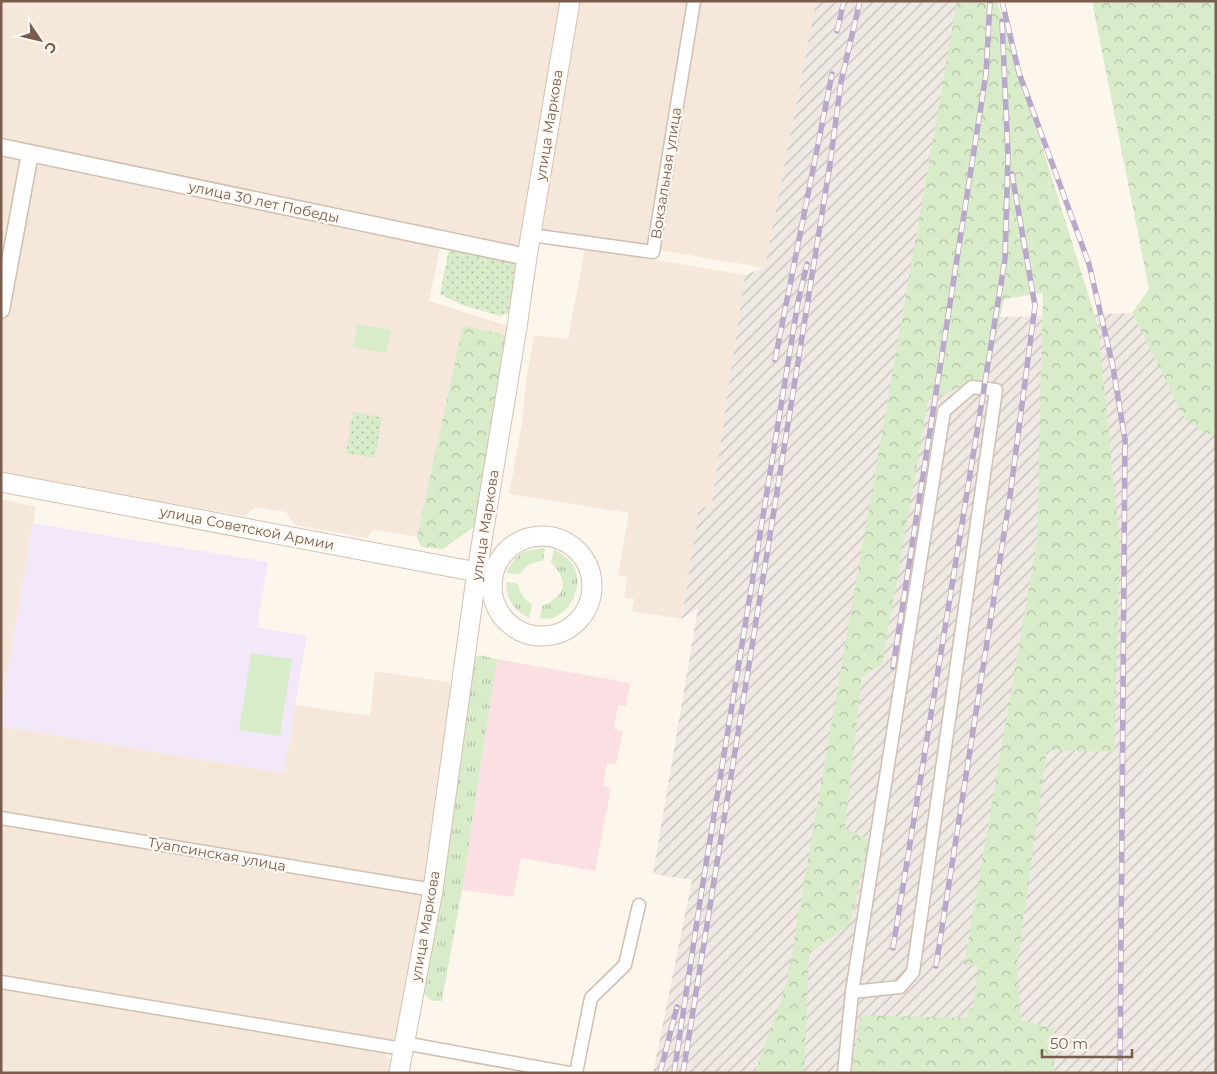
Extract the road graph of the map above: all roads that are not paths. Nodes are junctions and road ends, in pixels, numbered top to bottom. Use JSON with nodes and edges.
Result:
{"nodes":[{"id":1,"x":570,"y":1,"type":"edge"},
{"id":2,"x":694,"y":1,"type":"edge"},
{"id":3,"x":1,"y":147,"type":"edge"},
{"id":4,"x":30,"y":153,"type":"junction"},
{"id":5,"x":531,"y":235,"type":"junction"},
{"id":6,"x":527,"y":257,"type":"junction"},
{"id":7,"x":1,"y":310,"type":"edge"},
{"id":8,"x":1,"y":482,"type":"edge"},
{"id":9,"x":485,"y":573,"type":"junction"},
{"id":10,"x":1,"y":818,"type":"edge"},
{"id":11,"x":433,"y":890,"type":"junction"},
{"id":12,"x":639,"y":905,"type":"dead end"},
{"id":13,"x":1,"y":982,"type":"edge"},
{"id":14,"x":852,"y":992,"type":"junction"},
{"id":15,"x":403,"y":1046,"type":"junction"},
{"id":16,"x":399,"y":1073,"type":"edge"},
{"id":17,"x":569,"y":1073,"type":"edge"},
{"id":18,"x":576,"y":1073,"type":"edge"},
{"id":19,"x":844,"y":1073,"type":"edge"}],
"edges":[{"from":1,"to":5,"type":"main road","name":"улица Маркова"},
{"from":2,"to":5,"type":"street","name":"Вокзальная улица"},
{"from":3,"to":4,"type":"street","name":"улица 30 лет Победы"},
{"from":4,"to":6,"type":"street","name":"улица 30 лет Победы"},
{"from":4,"to":7,"type":"street"},
{"from":5,"to":6,"type":"main road","name":"улица Маркова"},
{"from":6,"to":9,"type":"main road","name":"улица Маркова"},
{"from":8,"to":9,"type":"main road","name":"улица Советской Армии"},
{"from":9,"to":9,"type":"main road"},
{"from":9,"to":11,"type":"main road","name":"улица Маркова"},
{"from":10,"to":11,"type":"street","name":"Туапсинская улица"},
{"from":11,"to":15,"type":"main road","name":"улица Маркова"},
{"from":12,"to":18,"type":"street"},
{"from":13,"to":15,"type":"street"},
{"from":14,"to":14,"type":"street"},
{"from":14,"to":19,"type":"street"},
{"from":15,"to":16,"type":"main road","name":"улица Маркова"},
{"from":15,"to":17,"type":"street"}]}
